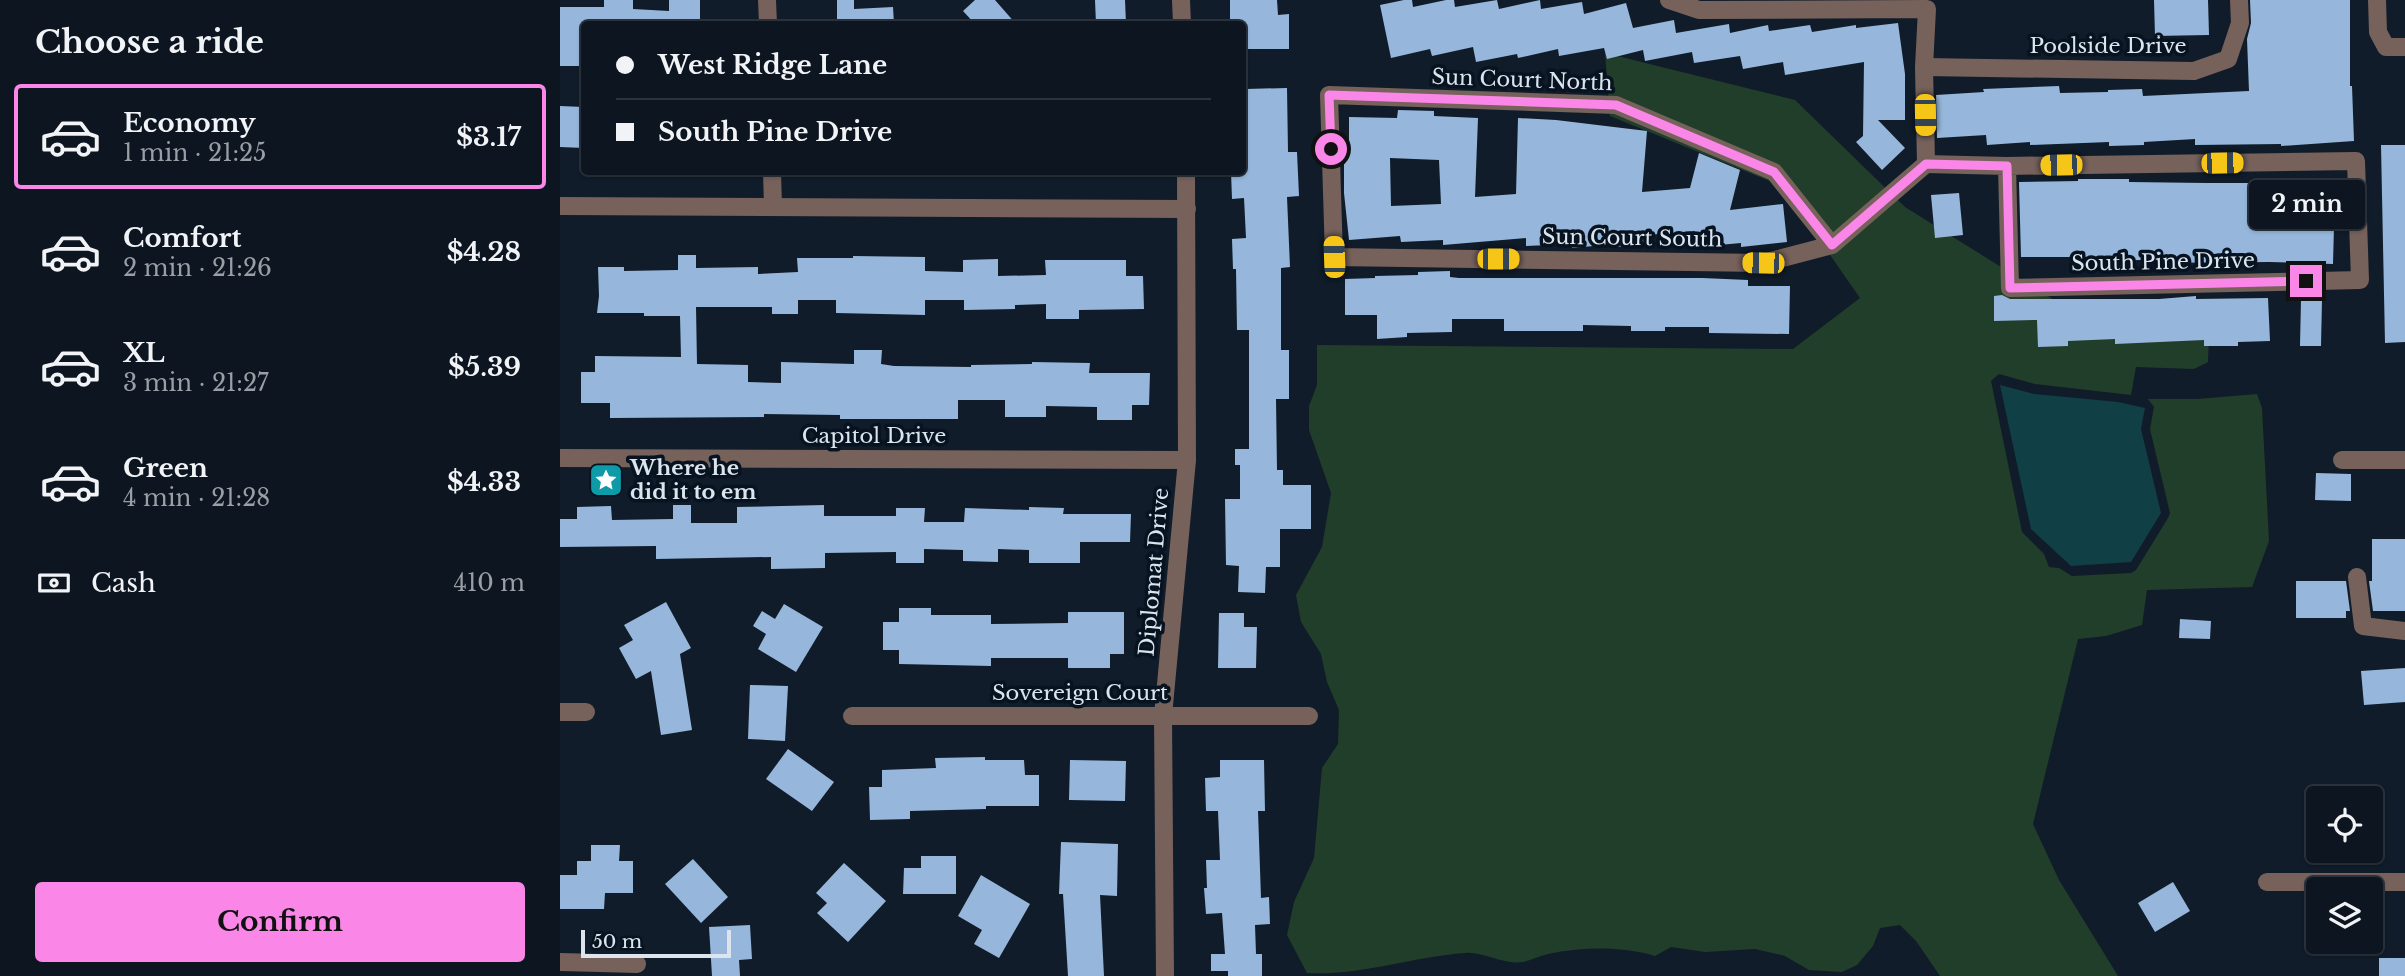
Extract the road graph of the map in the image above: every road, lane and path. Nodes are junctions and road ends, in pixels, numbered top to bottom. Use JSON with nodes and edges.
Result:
{"nodes":[{"id":1,"x":767,"y":0,"type":"edge"},
{"id":2,"x":1181,"y":0,"type":"edge"},
{"id":3,"x":1669,"y":0,"type":"edge"},
{"id":4,"x":2239,"y":0,"type":"edge"},
{"id":5,"x":2378,"y":0,"type":"edge"},
{"id":6,"x":768,"y":21,"type":"edge"},
{"id":7,"x":1182,"y":21,"type":"edge"},
{"id":8,"x":2405,"y":47,"type":"edge"},
{"id":9,"x":1924,"y":67,"type":"junction"},
{"id":10,"x":1926,"y":164,"type":"junction"},
{"id":11,"x":2007,"y":166,"type":"junction"},
{"id":12,"x":772,"y":175,"type":"edge"},
{"id":13,"x":1186,"y":175,"type":"edge"},
{"id":14,"x":560,"y":206,"type":"edge"},
{"id":15,"x":773,"y":206,"type":"junction"},
{"id":16,"x":1187,"y":209,"type":"junction"},
{"id":17,"x":1832,"y":245,"type":"junction"},
{"id":18,"x":1334,"y":257,"type":"joint"},
{"id":19,"x":560,"y":458,"type":"edge"},
{"id":20,"x":1187,"y":460,"type":"junction"},
{"id":21,"x":2342,"y":460,"type":"dead end"},
{"id":22,"x":2405,"y":460,"type":"edge"},
{"id":23,"x":2357,"y":577,"type":"dead end"},
{"id":24,"x":2405,"y":631,"type":"edge"},
{"id":25,"x":560,"y":712,"type":"edge"},
{"id":26,"x":586,"y":712,"type":"dead end"},
{"id":27,"x":852,"y":716,"type":"dead end"},
{"id":28,"x":1163,"y":716,"type":"junction"},
{"id":29,"x":1309,"y":716,"type":"dead end"},
{"id":30,"x":2267,"y":882,"type":"dead end"},
{"id":31,"x":2405,"y":882,"type":"edge"},
{"id":32,"x":560,"y":962,"type":"edge"},
{"id":33,"x":637,"y":964,"type":"dead end"},
{"id":34,"x":1165,"y":976,"type":"edge"}],
"edges":[{"from":1,"to":6,"type":"street"},
{"from":2,"to":7,"type":"street"},
{"from":3,"to":9,"type":"street"},
{"from":4,"to":9,"type":"street","name":"Poolside Drive"},
{"from":5,"to":8,"type":"street"},
{"from":9,"to":10,"type":"street"},
{"from":10,"to":11,"type":"street"},
{"from":10,"to":17,"type":"street","name":"Sun Court South"},
{"from":11,"to":11,"type":"street","name":"South Pine Drive"},
{"from":12,"to":15,"type":"street"},
{"from":13,"to":16,"type":"street","name":"Diplomat Drive"},
{"from":14,"to":15,"type":"street"},
{"from":15,"to":16,"type":"street"},
{"from":16,"to":20,"type":"street","name":"Diplomat Drive"},
{"from":17,"to":18,"type":"street","name":"Sun Court South"},
{"from":17,"to":18,"type":"street","name":"Sun Court North"},
{"from":19,"to":20,"type":"street","name":"Capitol Drive"},
{"from":20,"to":28,"type":"street","name":"Diplomat Drive"},
{"from":21,"to":22,"type":"street"},
{"from":23,"to":24,"type":"street"},
{"from":25,"to":26,"type":"street"},
{"from":27,"to":28,"type":"street","name":"Sovereign Court"},
{"from":28,"to":29,"type":"street","name":"Sovereign Court"},
{"from":28,"to":34,"type":"street","name":"Diplomat Drive"},
{"from":30,"to":31,"type":"street"},
{"from":32,"to":33,"type":"street"}]}
